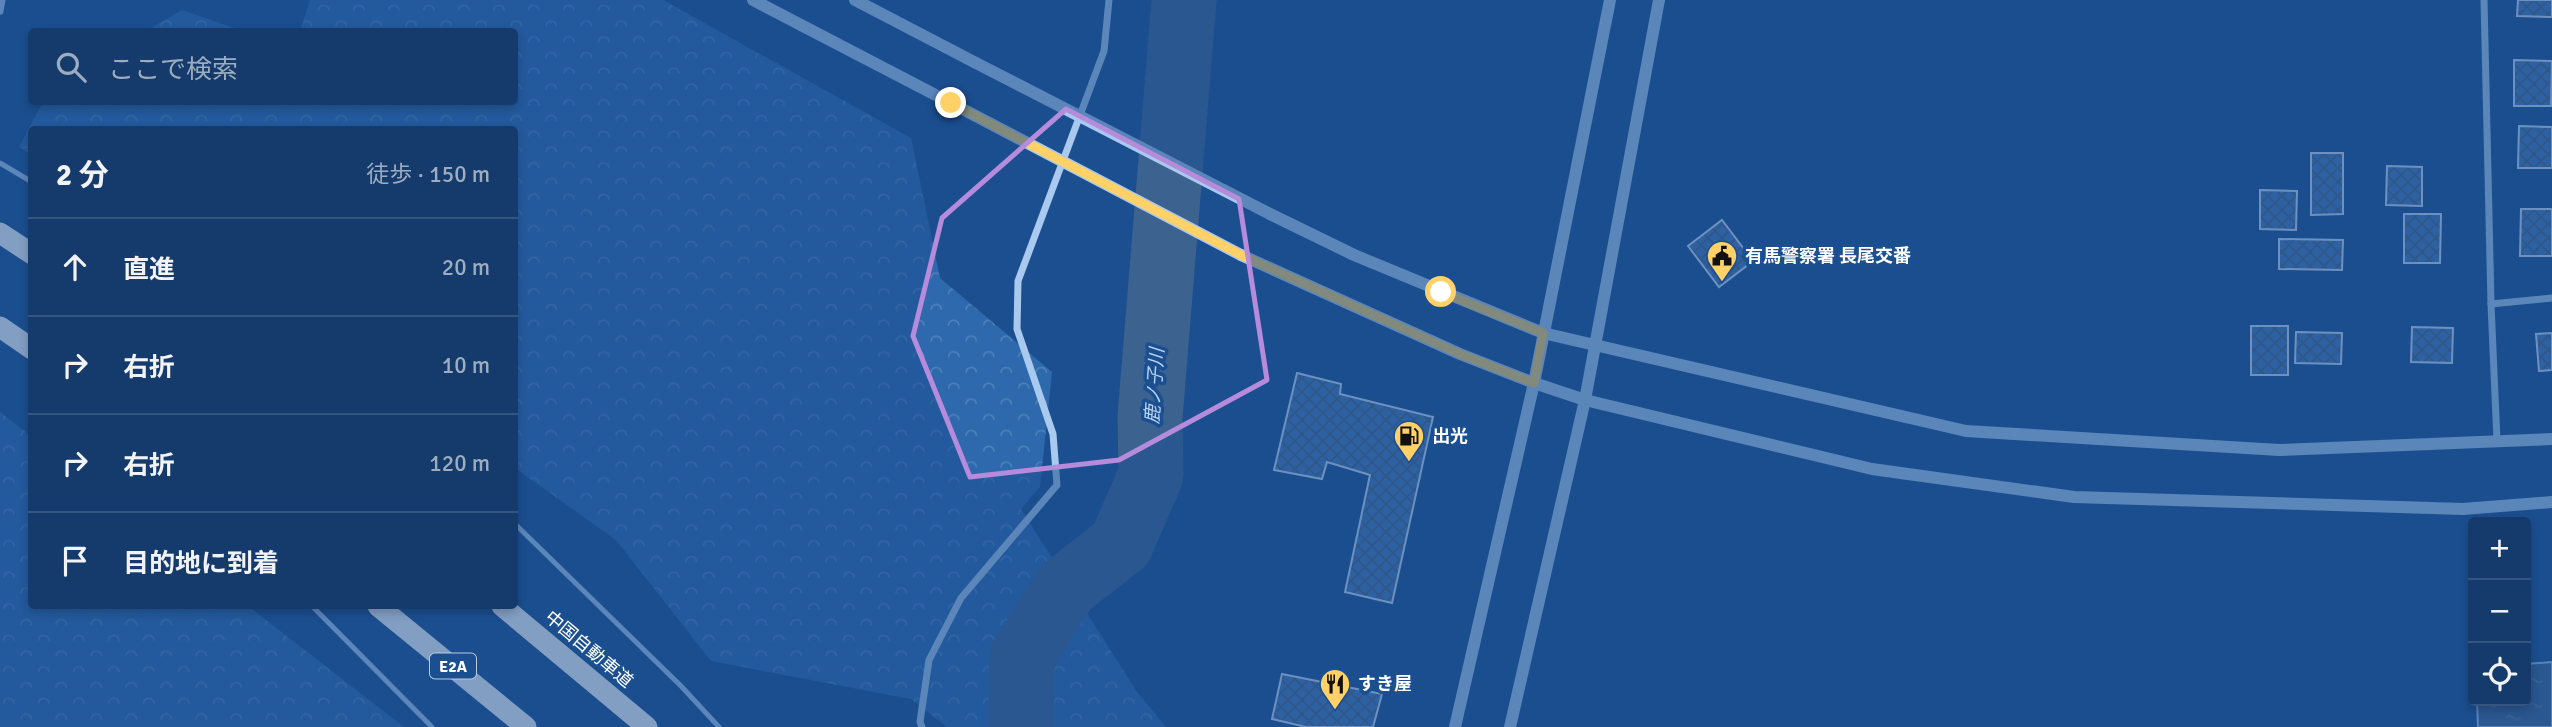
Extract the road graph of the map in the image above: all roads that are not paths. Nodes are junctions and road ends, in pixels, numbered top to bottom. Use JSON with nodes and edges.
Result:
{"nodes":[{"id":1,"x":2,"y":0,"type":"edge"},
{"id":2,"x":753,"y":0,"type":"edge"},
{"id":3,"x":855,"y":0,"type":"edge"},
{"id":4,"x":1109,"y":0,"type":"edge"},
{"id":5,"x":1610,"y":0,"type":"edge"},
{"id":6,"x":1659,"y":0,"type":"edge"},
{"id":7,"x":2484,"y":0,"type":"edge"},
{"id":8,"x":0,"y":11,"type":"edge"},
{"id":9,"x":0,"y":163,"type":"edge"},
{"id":10,"x":28,"y":180,"type":"edge"},
{"id":11,"x":0,"y":233,"type":"edge"},
{"id":12,"x":28,"y":251,"type":"edge"},
{"id":13,"x":2552,"y":298,"type":"edge"},
{"id":14,"x":2491,"y":304,"type":"junction"},
{"id":15,"x":0,"y":327,"type":"edge"},
{"id":16,"x":1543,"y":333,"type":"junction"},
{"id":17,"x":28,"y":346,"type":"edge"},
{"id":18,"x":1595,"y":346,"type":"junction"},
{"id":19,"x":1534,"y":383,"type":"junction"},
{"id":20,"x":1585,"y":400,"type":"junction"},
{"id":21,"x":2552,"y":439,"type":"edge"},
{"id":22,"x":2497,"y":441,"type":"junction"},
{"id":23,"x":2552,"y":502,"type":"edge"},
{"id":24,"x":518,"y":527,"type":"edge"},
{"id":25,"x":315,"y":609,"type":"edge"},
{"id":26,"x":382,"y":609,"type":"edge"},
{"id":27,"x":506,"y":609,"type":"edge"},
{"id":28,"x":432,"y":727,"type":"edge"},
{"id":29,"x":526,"y":727,"type":"edge"},
{"id":30,"x":647,"y":727,"type":"edge"},
{"id":31,"x":719,"y":727,"type":"edge"},
{"id":32,"x":922,"y":727,"type":"edge"},
{"id":33,"x":1454,"y":727,"type":"edge"},
{"id":34,"x":1510,"y":727,"type":"edge"}],
"edges":[{"from":1,"to":8,"type":"street"},
{"from":2,"to":19,"type":"street","bridge":true},
{"from":3,"to":16,"type":"street","bridge":true},
{"from":4,"to":32,"type":"street"},
{"from":5,"to":16,"type":"street"},
{"from":6,"to":18,"type":"street"},
{"from":7,"to":14,"type":"street"},
{"from":9,"to":10,"type":"lane"},
{"from":11,"to":12,"type":"highway"},
{"from":13,"to":14,"type":"street"},
{"from":14,"to":22,"type":"street"},
{"from":15,"to":17,"type":"highway"},
{"from":16,"to":18,"type":"street"},
{"from":16,"to":19,"type":"street"},
{"from":18,"to":20,"type":"street"},
{"from":18,"to":22,"type":"street"},
{"from":19,"to":20,"type":"street"},
{"from":19,"to":33,"type":"street"},
{"from":20,"to":23,"type":"street"},
{"from":20,"to":34,"type":"street"},
{"from":21,"to":22,"type":"street"},
{"from":24,"to":31,"type":"lane"},
{"from":25,"to":28,"type":"lane"},
{"from":26,"to":29,"type":"highway","number":"E2A"},
{"from":27,"to":30,"type":"highway","name":"中国自動車道"}]}
